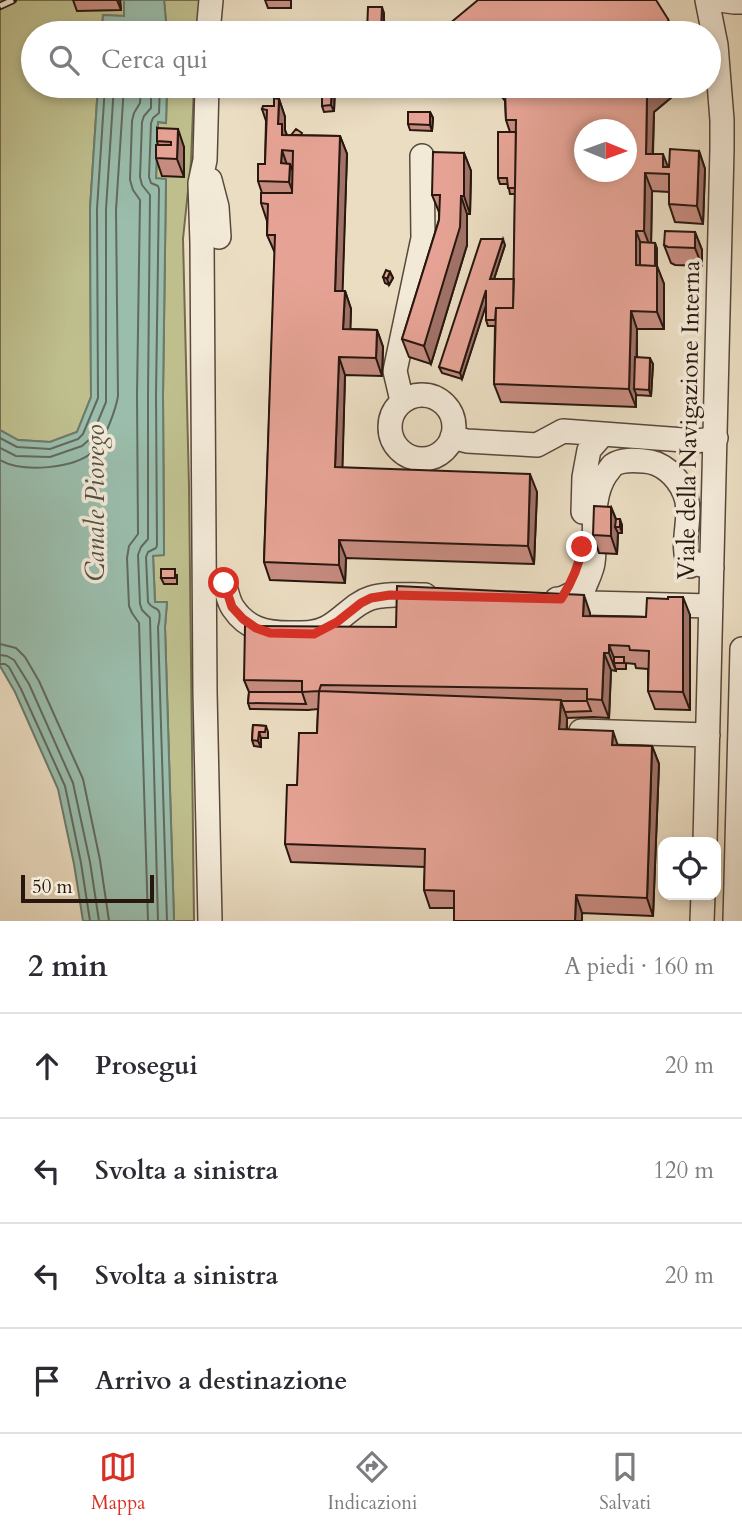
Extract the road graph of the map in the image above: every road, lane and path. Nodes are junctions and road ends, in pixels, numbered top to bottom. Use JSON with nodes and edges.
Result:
{"nodes":[{"id":1,"x":211,"y":0,"type":"edge"},
{"id":2,"x":707,"y":0,"type":"edge"},
{"id":3,"x":720,"y":0,"type":"edge"},
{"id":4,"x":742,"y":2,"type":"edge"},
{"id":5,"x":209,"y":21,"type":"edge"},
{"id":6,"x":711,"y":21,"type":"edge"},
{"id":7,"x":207,"y":98,"type":"edge"},
{"id":8,"x":720,"y":98,"type":"edge"},
{"id":9,"x":422,"y":156,"type":"dead end"},
{"id":10,"x":205,"y":160,"type":"junction"},
{"id":11,"x":219,"y":237,"type":"dead end"},
{"id":12,"x":402,"y":401,"type":"junction"},
{"id":13,"x":603,"y":434,"type":"junction"},
{"id":14,"x":452,"y":438,"type":"junction"},
{"id":15,"x":716,"y":439,"type":"junction"},
{"id":16,"x":712,"y":568,"type":"junction"},
{"id":17,"x":224,"y":583,"type":"dead end"},
{"id":18,"x":442,"y":596,"type":"edge"},
{"id":19,"x":534,"y":598,"type":"edge"},
{"id":20,"x":561,"y":599,"type":"junction"},
{"id":21,"x":711,"y":606,"type":"junction"},
{"id":22,"x":742,"y":649,"type":"edge"},
{"id":23,"x":578,"y":731,"type":"edge"},
{"id":24,"x":708,"y":735,"type":"junction"},
{"id":25,"x":705,"y":837,"type":"edge"},
{"id":26,"x":703,"y":900,"type":"edge"},
{"id":27,"x":210,"y":921,"type":"edge"},
{"id":28,"x":702,"y":921,"type":"edge"},
{"id":29,"x":735,"y":921,"type":"edge"}],
"edges":[{"from":1,"to":5,"type":"street"},
{"from":2,"to":6,"type":"street","name":"Viale della Navigazione Interna"},
{"from":3,"to":4,"type":"street"},
{"from":7,"to":10,"type":"street"},
{"from":8,"to":15,"type":"street","name":"Viale della Navigazione Interna"},
{"from":9,"to":12,"type":"street"},
{"from":10,"to":11,"type":"street"},
{"from":10,"to":27,"type":"street"},
{"from":12,"to":14,"type":"street"},
{"from":12,"to":14,"type":"street"},
{"from":13,"to":14,"type":"street"},
{"from":13,"to":15,"type":"street"},
{"from":13,"to":20,"type":"street"},
{"from":15,"to":16,"type":"street","name":"Viale della Navigazione Interna"},
{"from":16,"to":20,"type":"street"},
{"from":16,"to":21,"type":"street","name":"Viale della Navigazione Interna"},
{"from":17,"to":18,"type":"street"},
{"from":19,"to":20,"type":"street"},
{"from":20,"to":21,"type":"street"},
{"from":21,"to":24,"type":"street","name":"Viale della Navigazione Interna"},
{"from":22,"to":29,"type":"street"},
{"from":23,"to":24,"type":"street"},
{"from":24,"to":25,"type":"street","name":"Viale della Navigazione Interna"},
{"from":26,"to":28,"type":"street"}]}
